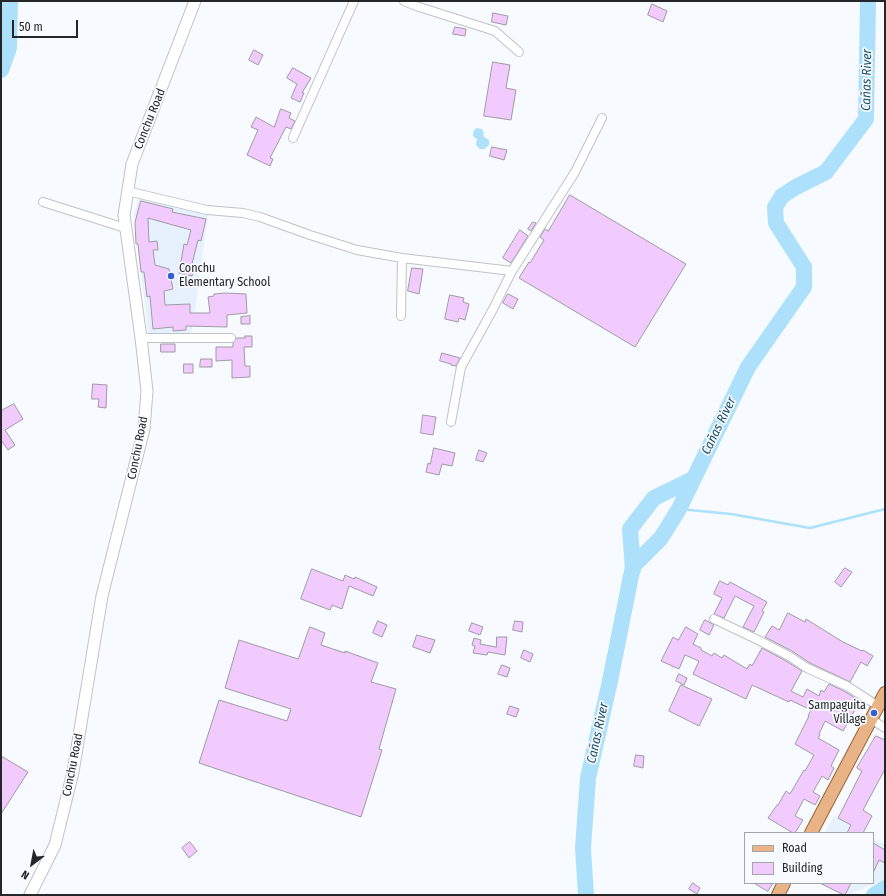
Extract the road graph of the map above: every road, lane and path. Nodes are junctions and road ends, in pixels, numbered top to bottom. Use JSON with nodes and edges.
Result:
{"nodes":[{"id":1,"x":195,"y":1,"type":"edge"},
{"id":2,"x":354,"y":1,"type":"edge"},
{"id":3,"x":404,"y":1,"type":"edge"},
{"id":4,"x":412,"y":3,"type":"edge"},
{"id":5,"x":519,"y":52,"type":"dead end"},
{"id":6,"x":602,"y":118,"type":"dead end"},
{"id":7,"x":293,"y":138,"type":"dead end"},
{"id":8,"x":127,"y":190,"type":"junction"},
{"id":9,"x":43,"y":202,"type":"dead end"},
{"id":10,"x":125,"y":228,"type":"junction"},
{"id":11,"x":402,"y":258,"type":"junction"},
{"id":12,"x":512,"y":271,"type":"junction"},
{"id":13,"x":401,"y":316,"type":"dead end"},
{"id":14,"x":141,"y":338,"type":"junction"},
{"id":15,"x":231,"y":338,"type":"dead end"},
{"id":16,"x":451,"y":422,"type":"dead end"},
{"id":17,"x":714,"y":619,"type":"dead end"},
{"id":18,"x":885,"y":693,"type":"edge"},
{"id":19,"x":878,"y":706,"type":"junction"},
{"id":20,"x":871,"y":719,"type":"junction"},
{"id":21,"x":885,"y":728,"type":"edge"},
{"id":22,"x":812,"y":832,"type":"edge"},
{"id":23,"x":784,"y":884,"type":"edge"},
{"id":24,"x":30,"y":895,"type":"edge"},
{"id":25,"x":778,"y":895,"type":"edge"}],
"edges":[{"from":1,"to":8,"type":"main road","name":"Conchu Road"},
{"from":2,"to":7,"type":"street"},
{"from":3,"to":4,"type":"street"},
{"from":4,"to":5,"type":"street"},
{"from":6,"to":12,"type":"street"},
{"from":8,"to":10,"type":"main road","name":"Conchu Road"},
{"from":8,"to":11,"type":"street"},
{"from":9,"to":10,"type":"street"},
{"from":10,"to":14,"type":"main road","name":"Conchu Road"},
{"from":11,"to":12,"type":"street"},
{"from":11,"to":13,"type":"street"},
{"from":12,"to":16,"type":"street"},
{"from":14,"to":15,"type":"street"},
{"from":14,"to":24,"type":"main road","name":"Conchu Road"},
{"from":17,"to":19,"type":"street"},
{"from":18,"to":19,"type":"main road"},
{"from":19,"to":20,"type":"main road"},
{"from":20,"to":21,"type":"street"},
{"from":20,"to":22,"type":"main road"},
{"from":23,"to":25,"type":"main road"}]}
